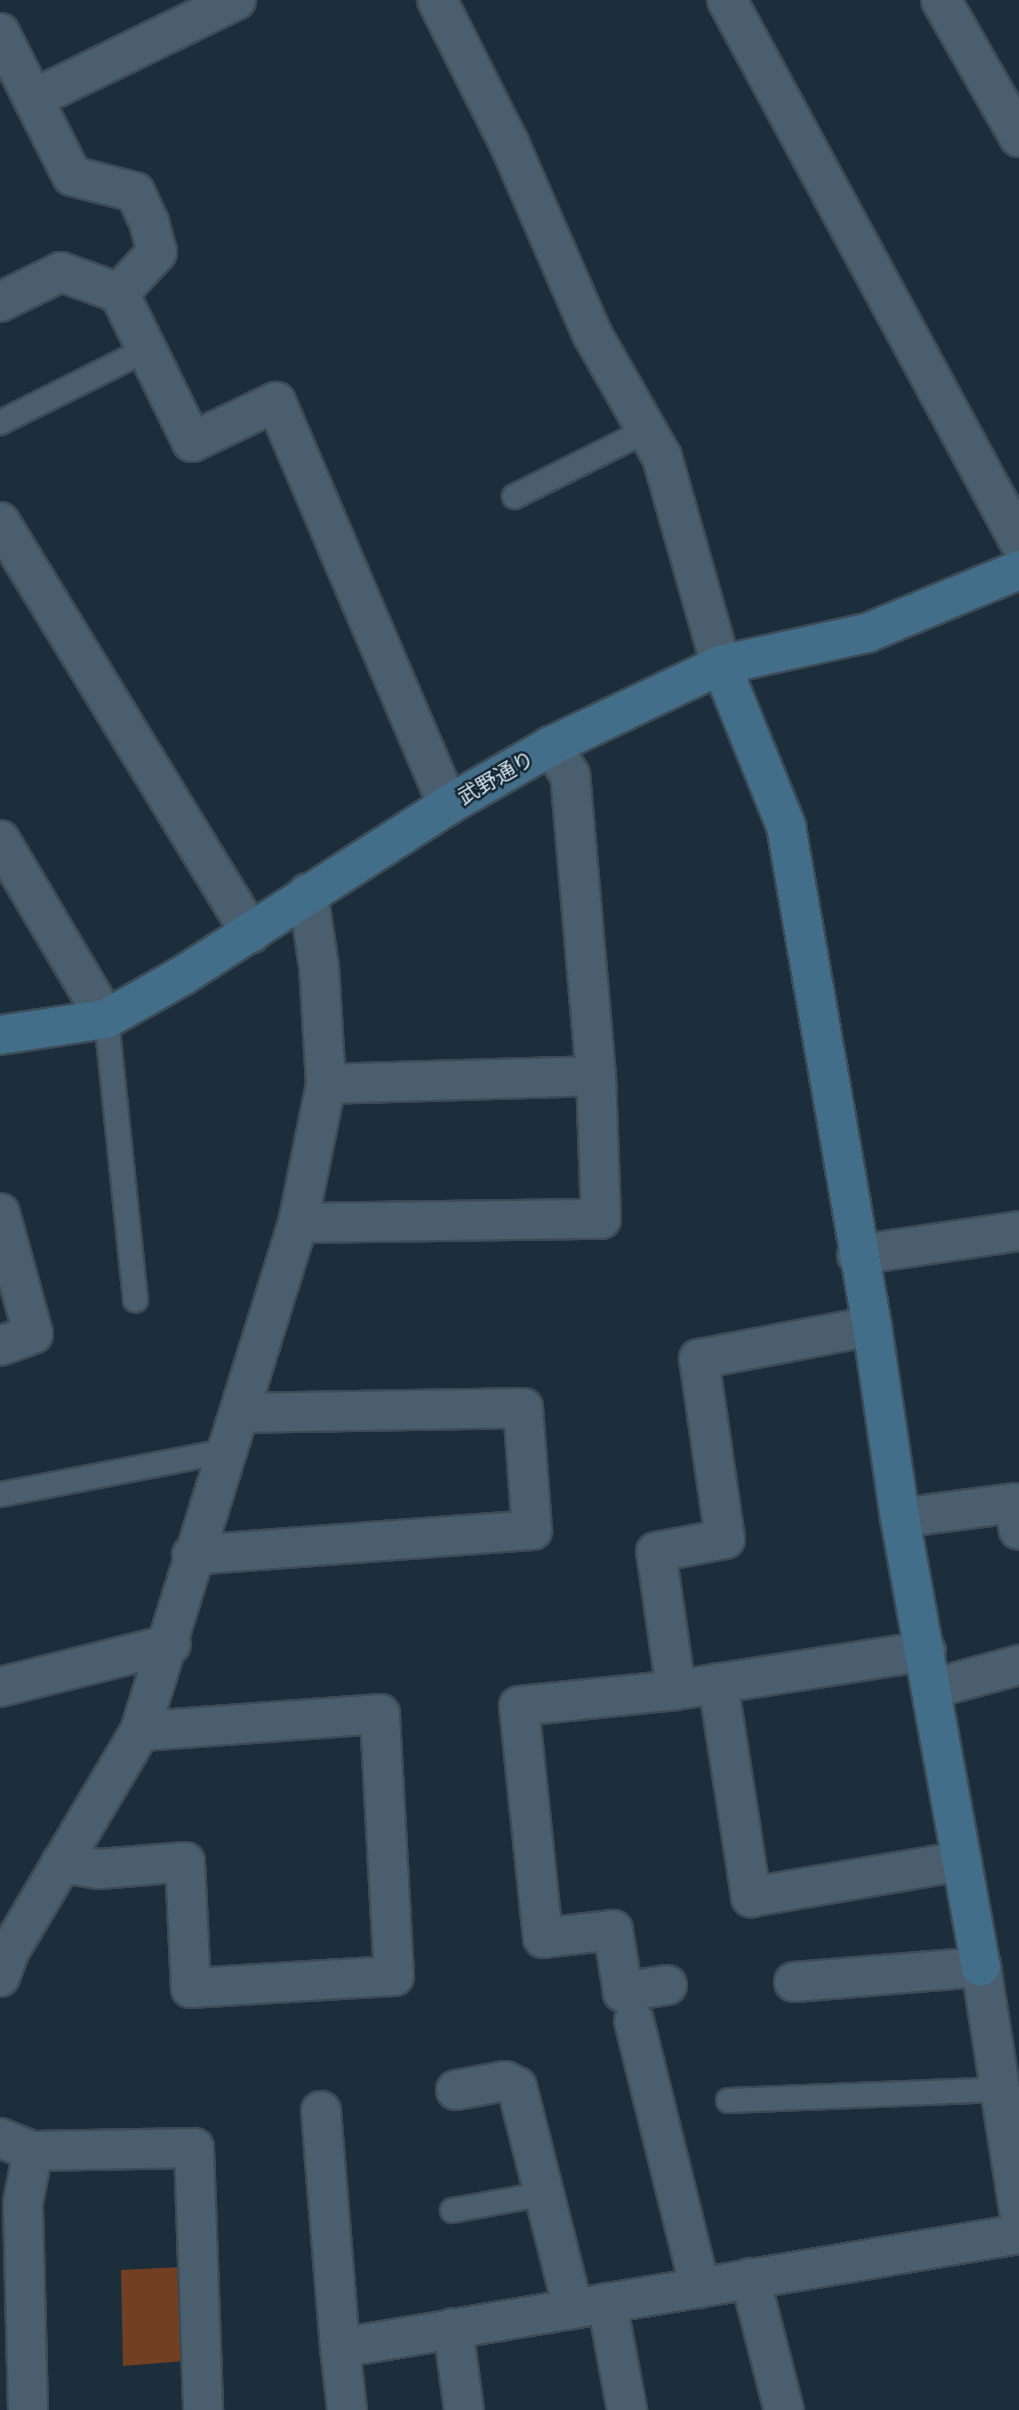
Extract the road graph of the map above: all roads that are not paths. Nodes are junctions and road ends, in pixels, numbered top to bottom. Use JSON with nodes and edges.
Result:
{"nodes":[{"id":1,"x":236,"y":0,"type":"edge"},
{"id":2,"x":437,"y":0,"type":"edge"},
{"id":3,"x":727,"y":0,"type":"edge"},
{"id":4,"x":941,"y":0,"type":"edge"},
{"id":5,"x":0,"y":33,"type":"edge"},
{"id":6,"x":33,"y":99,"type":"junction"},
{"id":7,"x":1019,"y":136,"type":"edge"},
{"id":8,"x":119,"y":293,"type":"junction"},
{"id":9,"x":0,"y":302,"type":"edge"},
{"id":10,"x":146,"y":349,"type":"junction"},
{"id":11,"x":0,"y":422,"type":"edge"},
{"id":12,"x":648,"y":429,"type":"junction"},
{"id":13,"x":514,"y":496,"type":"dead end"},
{"id":14,"x":0,"y":522,"type":"edge"},
{"id":15,"x":1019,"y":541,"type":"edge"},
{"id":16,"x":1019,"y":570,"type":"edge"},
{"id":17,"x":721,"y":665,"type":"junction"},
{"id":18,"x":551,"y":746,"type":"junction"},
{"id":19,"x":448,"y":805,"type":"junction"},
{"id":20,"x":0,"y":840,"type":"edge"},
{"id":21,"x":308,"y":893,"type":"junction"},
{"id":22,"x":251,"y":933,"type":"junction"},
{"id":23,"x":106,"y":1019,"type":"junction"},
{"id":24,"x":0,"y":1035,"type":"edge"},
{"id":25,"x":596,"y":1076,"type":"junction"},
{"id":26,"x":326,"y":1084,"type":"junction"},
{"id":27,"x":0,"y":1213,"type":"edge"},
{"id":28,"x":298,"y":1223,"type":"junction"},
{"id":29,"x":1019,"y":1231,"type":"edge"},
{"id":30,"x":858,"y":1255,"type":"junction"},
{"id":31,"x":135,"y":1300,"type":"dead end"},
{"id":32,"x":872,"y":1326,"type":"junction"},
{"id":33,"x":0,"y":1346,"type":"edge"},
{"id":34,"x":241,"y":1413,"type":"junction"},
{"id":35,"x":228,"y":1450,"type":"junction"},
{"id":36,"x":0,"y":1494,"type":"edge"},
{"id":37,"x":900,"y":1518,"type":"junction"},
{"id":38,"x":1019,"y":1531,"type":"edge"},
{"id":39,"x":192,"y":1555,"type":"junction"},
{"id":40,"x":171,"y":1644,"type":"junction"},
{"id":41,"x":926,"y":1651,"type":"junction"},
{"id":42,"x":1019,"y":1665,"type":"edge"},
{"id":43,"x":718,"y":1683,"type":"junction"},
{"id":44,"x":0,"y":1687,"type":"edge"},
{"id":45,"x":931,"y":1689,"type":"junction"},
{"id":46,"x":676,"y":1690,"type":"junction"},
{"id":47,"x":140,"y":1731,"type":"junction"},
{"id":48,"x":962,"y":1861,"type":"junction"},
{"id":49,"x":61,"y":1863,"type":"junction"},
{"id":50,"x":981,"y":1967,"type":"junction"},
{"id":51,"x":0,"y":1977,"type":"edge"},
{"id":52,"x":794,"y":1982,"type":"dead end"},
{"id":53,"x":667,"y":1985,"type":"dead end"},
{"id":54,"x":634,"y":2021,"type":"dead end"},
{"id":55,"x":1010,"y":2086,"type":"edge"},
{"id":56,"x":456,"y":2090,"type":"dead end"},
{"id":57,"x":727,"y":2100,"type":"dead end"},
{"id":58,"x":321,"y":2110,"type":"dead end"},
{"id":59,"x":17,"y":2145,"type":"edge"},
{"id":60,"x":546,"y":2193,"type":"junction"},
{"id":61,"x":452,"y":2210,"type":"dead end"},
{"id":62,"x":1019,"y":2211,"type":"edge"},
{"id":63,"x":1019,"y":2234,"type":"edge"},
{"id":64,"x":750,"y":2278,"type":"junction"},
{"id":65,"x":700,"y":2288,"type":"junction"},
{"id":66,"x":590,"y":2306,"type":"junction"},
{"id":67,"x":453,"y":2328,"type":"junction"},
{"id":68,"x":341,"y":2348,"type":"junction"},
{"id":69,"x":28,"y":2410,"type":"edge"},
{"id":70,"x":203,"y":2410,"type":"edge"},
{"id":71,"x":347,"y":2410,"type":"edge"},
{"id":72,"x":464,"y":2410,"type":"edge"},
{"id":73,"x":626,"y":2410,"type":"edge"},
{"id":74,"x":784,"y":2410,"type":"edge"}],
"edges":[{"from":1,"to":6,"type":"street"},
{"from":2,"to":12,"type":"street"},
{"from":3,"to":15,"type":"street"},
{"from":4,"to":7,"type":"street"},
{"from":5,"to":6,"type":"street"},
{"from":6,"to":8,"type":"street"},
{"from":8,"to":9,"type":"street"},
{"from":8,"to":10,"type":"street"},
{"from":10,"to":11,"type":"lane"},
{"from":10,"to":19,"type":"street"},
{"from":12,"to":13,"type":"lane"},
{"from":12,"to":17,"type":"street"},
{"from":14,"to":22,"type":"street"},
{"from":16,"to":17,"type":"street","name":"武野通り"},
{"from":17,"to":18,"type":"street","name":"武野通り"},
{"from":17,"to":30,"type":"street"},
{"from":18,"to":19,"type":"street","name":"武野通り"},
{"from":18,"to":25,"type":"street"},
{"from":19,"to":21,"type":"street","name":"武野通り"},
{"from":20,"to":23,"type":"street"},
{"from":21,"to":22,"type":"street","name":"武野通り"},
{"from":21,"to":26,"type":"street"},
{"from":22,"to":23,"type":"street","name":"武野通り"},
{"from":23,"to":24,"type":"street","name":"武野通り"},
{"from":23,"to":31,"type":"lane"},
{"from":25,"to":26,"type":"street"},
{"from":25,"to":28,"type":"street"},
{"from":26,"to":28,"type":"street"},
{"from":27,"to":33,"type":"street"},
{"from":28,"to":34,"type":"street"},
{"from":29,"to":30,"type":"street"},
{"from":30,"to":32,"type":"street"},
{"from":32,"to":37,"type":"street"},
{"from":32,"to":46,"type":"street"},
{"from":34,"to":35,"type":"street"},
{"from":34,"to":39,"type":"street"},
{"from":35,"to":36,"type":"lane"},
{"from":35,"to":39,"type":"street"},
{"from":37,"to":38,"type":"street"},
{"from":37,"to":41,"type":"street"},
{"from":39,"to":40,"type":"street"},
{"from":40,"to":44,"type":"street"},
{"from":40,"to":47,"type":"street"},
{"from":41,"to":43,"type":"street"},
{"from":41,"to":45,"type":"street"},
{"from":42,"to":45,"type":"street"},
{"from":43,"to":46,"type":"street"},
{"from":43,"to":48,"type":"street"},
{"from":45,"to":48,"type":"street"},
{"from":46,"to":53,"type":"street"},
{"from":47,"to":49,"type":"street"},
{"from":47,"to":49,"type":"street"},
{"from":48,"to":50,"type":"street"},
{"from":49,"to":51,"type":"street"},
{"from":50,"to":52,"type":"street"},
{"from":50,"to":55,"type":"street"},
{"from":54,"to":65,"type":"street"},
{"from":55,"to":57,"type":"lane"},
{"from":55,"to":62,"type":"street"},
{"from":56,"to":60,"type":"street"},
{"from":58,"to":68,"type":"street"},
{"from":59,"to":69,"type":"street"},
{"from":59,"to":70,"type":"street"},
{"from":60,"to":61,"type":"lane"},
{"from":60,"to":66,"type":"street"},
{"from":63,"to":64,"type":"street"},
{"from":64,"to":65,"type":"street"},
{"from":64,"to":74,"type":"street"},
{"from":65,"to":66,"type":"street"},
{"from":66,"to":67,"type":"street"},
{"from":66,"to":73,"type":"street"},
{"from":67,"to":68,"type":"street"},
{"from":67,"to":72,"type":"street"},
{"from":68,"to":71,"type":"street"}]}
